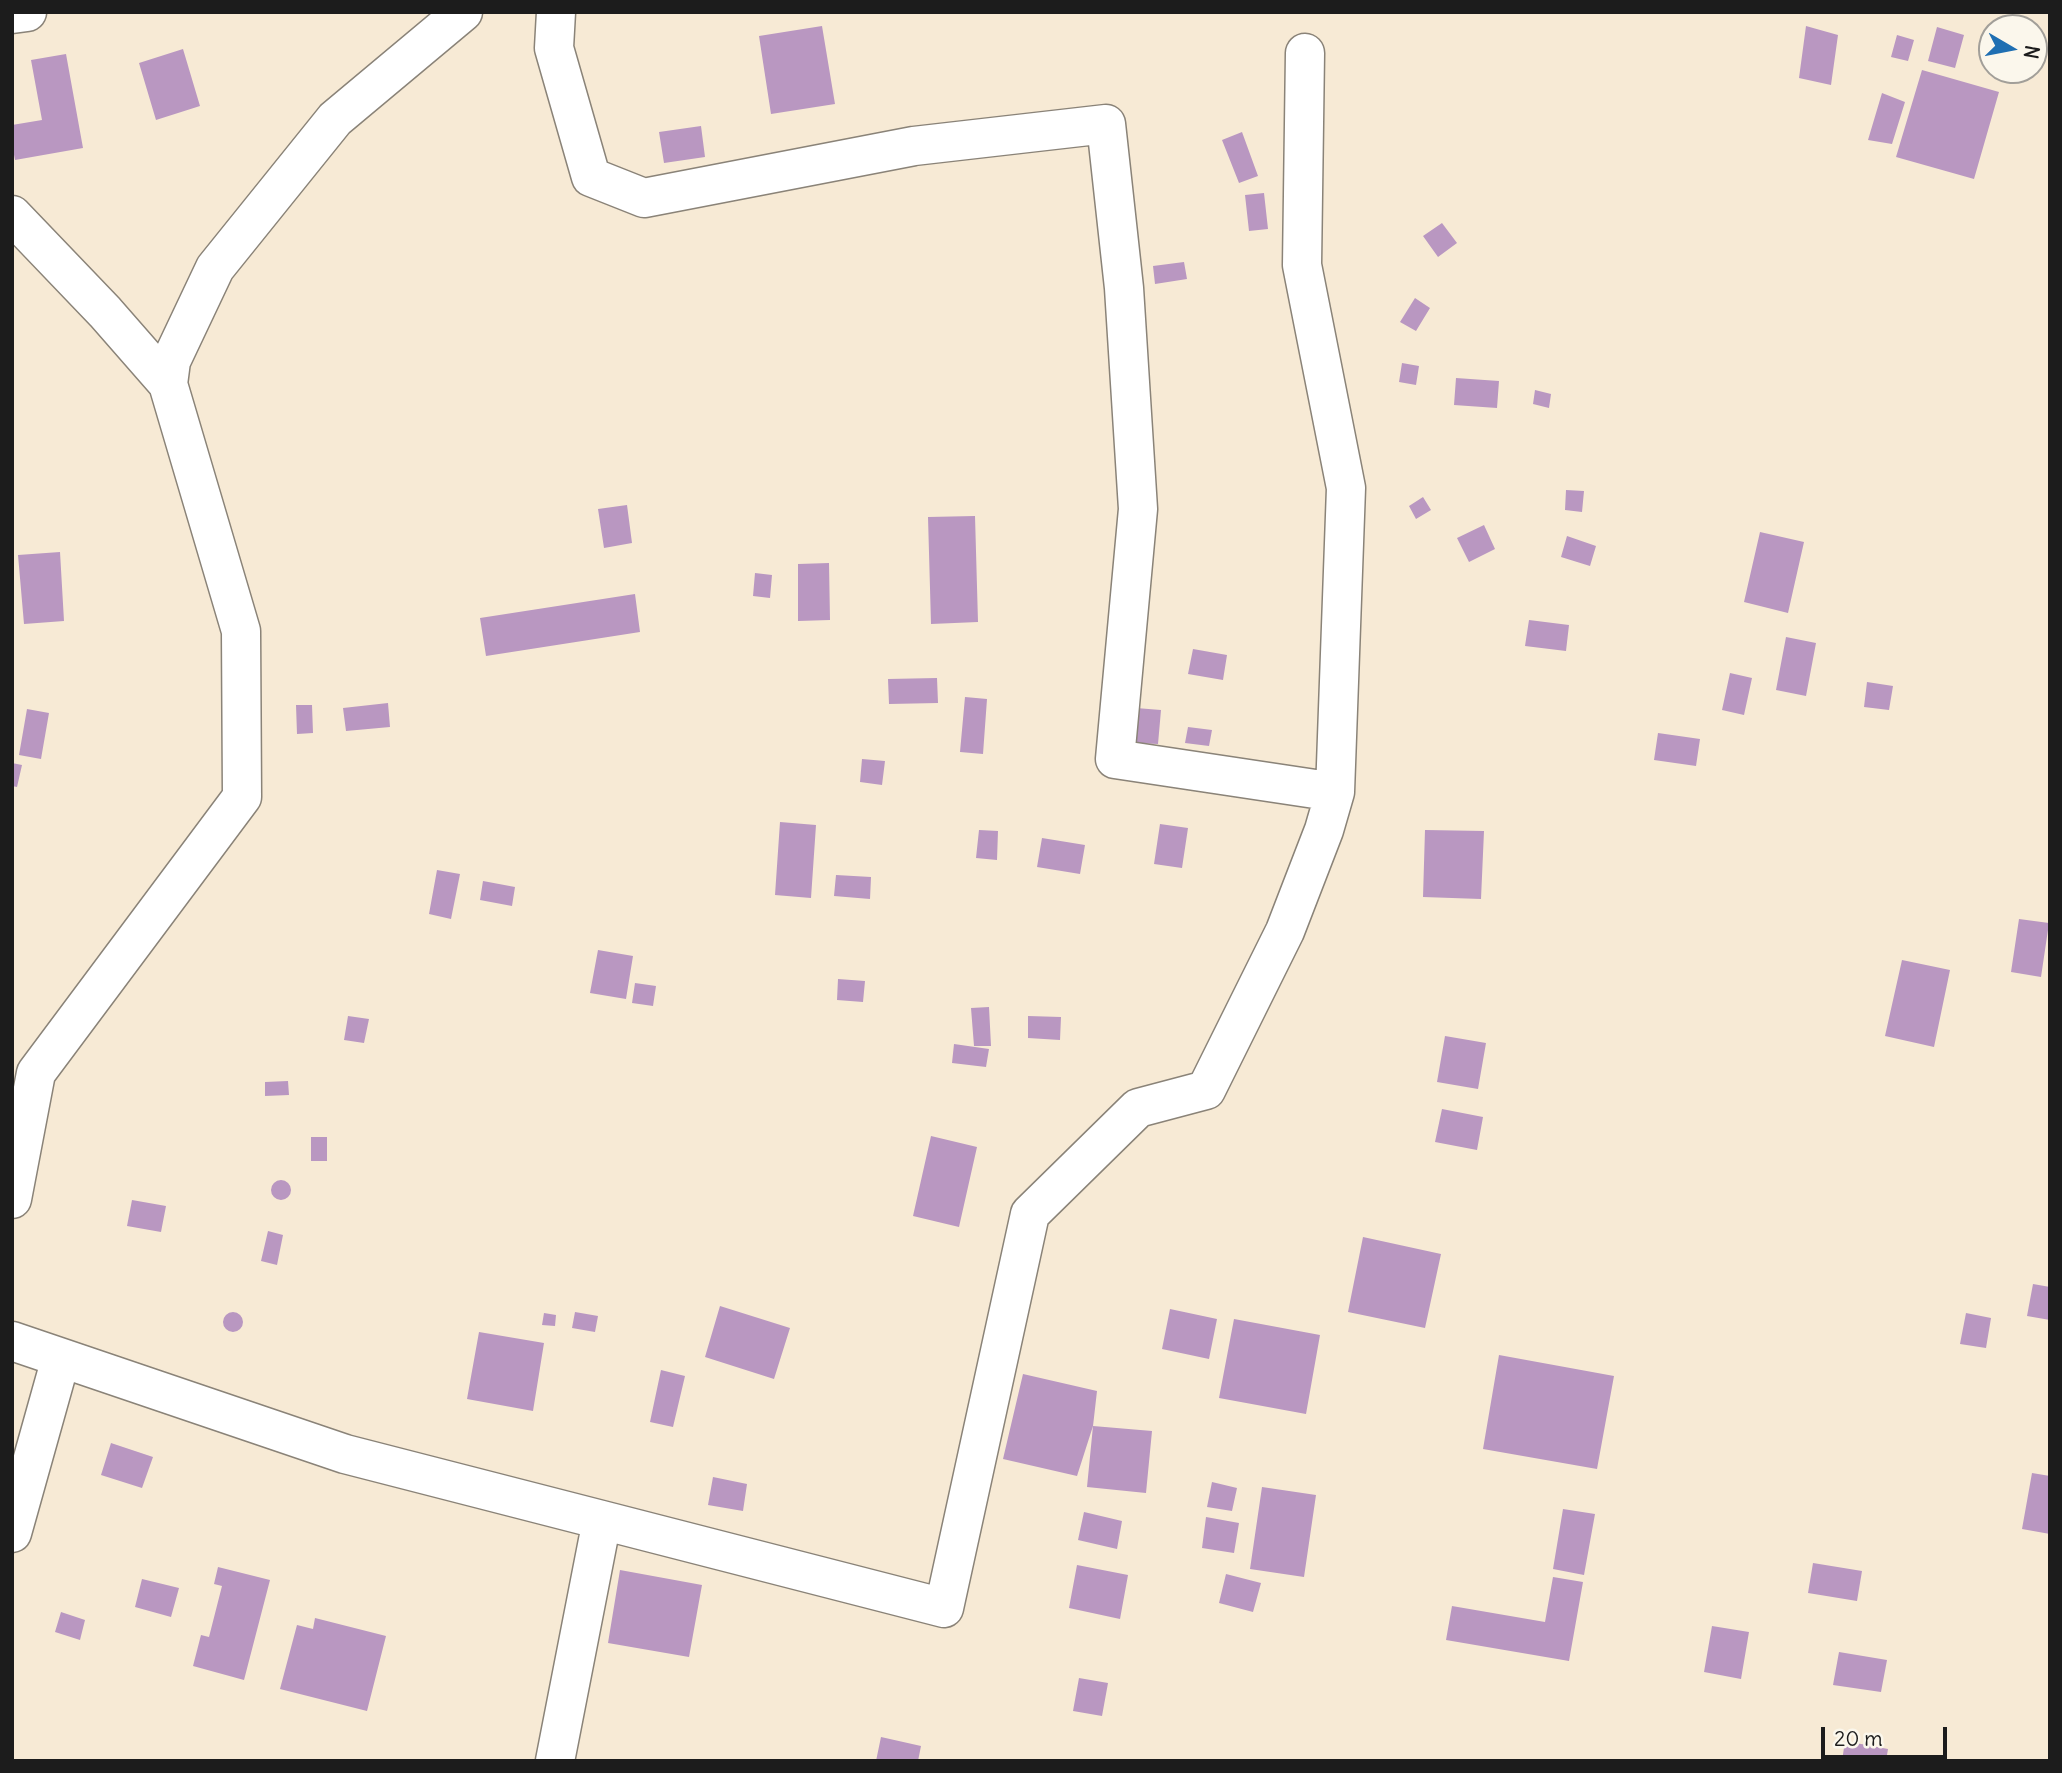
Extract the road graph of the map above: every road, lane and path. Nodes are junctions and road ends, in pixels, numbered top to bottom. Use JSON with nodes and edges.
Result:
{"nodes":[{"id":1,"x":27,"y":12,"type":"edge"},
{"id":2,"x":463,"y":12,"type":"edge"},
{"id":3,"x":556,"y":12,"type":"edge"},
{"id":4,"x":12,"y":13,"type":"edge"},
{"id":5,"x":1305,"y":53,"type":"dead end"},
{"id":6,"x":12,"y":215,"type":"edge"},
{"id":7,"x":168,"y":384,"type":"junction"},
{"id":8,"x":1335,"y":792,"type":"junction"},
{"id":9,"x":12,"y":1199,"type":"edge"},
{"id":10,"x":12,"y":1341,"type":"edge"},
{"id":11,"x":61,"y":1358,"type":"junction"},
{"id":12,"x":602,"y":1520,"type":"junction"},
{"id":13,"x":12,"y":1533,"type":"edge"},
{"id":14,"x":555,"y":1761,"type":"edge"}],
"edges":[{"from":1,"to":4,"type":"street"},
{"from":2,"to":7,"type":"street"},
{"from":3,"to":8,"type":"street"},
{"from":5,"to":8,"type":"street"},
{"from":6,"to":7,"type":"street"},
{"from":7,"to":9,"type":"street"},
{"from":8,"to":12,"type":"street"},
{"from":10,"to":11,"type":"street"},
{"from":11,"to":12,"type":"street"},
{"from":11,"to":13,"type":"street"},
{"from":12,"to":14,"type":"street"}]}
